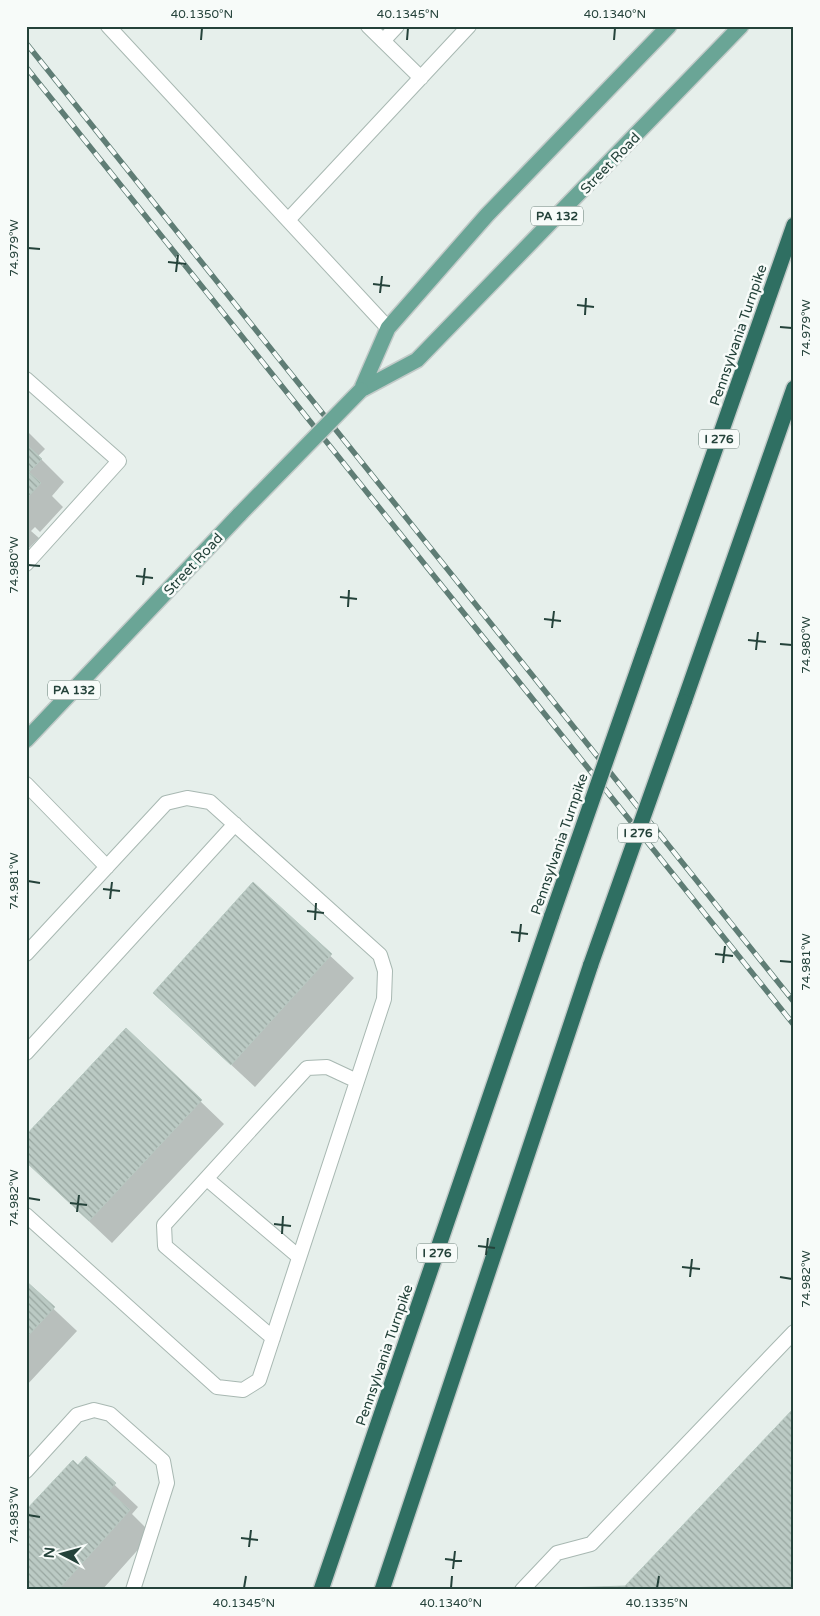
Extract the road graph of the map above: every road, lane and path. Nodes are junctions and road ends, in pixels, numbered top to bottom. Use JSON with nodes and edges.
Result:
{"nodes":[{"id":1,"x":108,"y":26,"type":"edge"},
{"id":2,"x":368,"y":26,"type":"edge"},
{"id":3,"x":397,"y":26,"type":"edge"},
{"id":4,"x":469,"y":26,"type":"edge"},
{"id":5,"x":669,"y":26,"type":"edge"},
{"id":6,"x":741,"y":26,"type":"edge"},
{"id":7,"x":384,"y":41,"type":"junction"},
{"id":8,"x":421,"y":78,"type":"junction"},
{"id":9,"x":288,"y":220,"type":"junction"},
{"id":10,"x":794,"y":225,"type":"edge"},
{"id":11,"x":388,"y":328,"type":"junction"},
{"id":12,"x":26,"y":379,"type":"edge"},
{"id":13,"x":794,"y":388,"type":"edge"},
{"id":14,"x":361,"y":390,"type":"junction"},
{"id":15,"x":26,"y":564,"type":"edge"},
{"id":16,"x":26,"y":740,"type":"edge"},
{"id":17,"x":26,"y":784,"type":"edge"},
{"id":18,"x":235,"y":824,"type":"junction"},
{"id":19,"x":107,"y":867,"type":"junction"},
{"id":20,"x":26,"y":954,"type":"edge"},
{"id":21,"x":26,"y":1053,"type":"edge"},
{"id":22,"x":357,"y":1081,"type":"junction"},
{"id":23,"x":206,"y":1178,"type":"junction"},
{"id":24,"x":26,"y":1215,"type":"edge"},
{"id":25,"x":300,"y":1257,"type":"junction"},
{"id":26,"x":794,"y":1332,"type":"edge"},
{"id":27,"x":273,"y":1338,"type":"junction"},
{"id":28,"x":26,"y":1471,"type":"edge"},
{"id":29,"x":133,"y":1590,"type":"edge"},
{"id":30,"x":322,"y":1590,"type":"edge"},
{"id":31,"x":382,"y":1590,"type":"edge"},
{"id":32,"x":522,"y":1590,"type":"edge"}],
"edges":[{"from":1,"to":9,"type":"lane"},
{"from":2,"to":7,"type":"lane"},
{"from":3,"to":7,"type":"lane"},
{"from":4,"to":8,"type":"lane"},
{"from":5,"to":11,"type":"main road","name":"Street Road","number":"PA 132"},
{"from":6,"to":14,"type":"main road","name":"Street Road","number":"PA 132"},
{"from":7,"to":8,"type":"lane"},
{"from":8,"to":9,"type":"lane"},
{"from":9,"to":11,"type":"lane"},
{"from":10,"to":30,"type":"highway","name":"Pennsylvania Turnpike","number":"I 276","bridge":true},
{"from":11,"to":14,"type":"main road","name":"Street Road","number":"PA 132"},
{"from":12,"to":15,"type":"lane"},
{"from":13,"to":31,"type":"highway","number":"I 276","bridge":true},
{"from":14,"to":16,"type":"main road","name":"Street Road","number":"PA 132","bridge":true},
{"from":17,"to":19,"type":"lane"},
{"from":18,"to":19,"type":"lane"},
{"from":18,"to":21,"type":"lane"},
{"from":18,"to":22,"type":"lane"},
{"from":19,"to":20,"type":"lane"},
{"from":22,"to":23,"type":"lane"},
{"from":22,"to":25,"type":"lane"},
{"from":23,"to":25,"type":"lane"},
{"from":23,"to":27,"type":"lane"},
{"from":24,"to":27,"type":"lane"},
{"from":25,"to":27,"type":"lane"},
{"from":26,"to":32,"type":"lane"},
{"from":28,"to":29,"type":"lane"}]}
